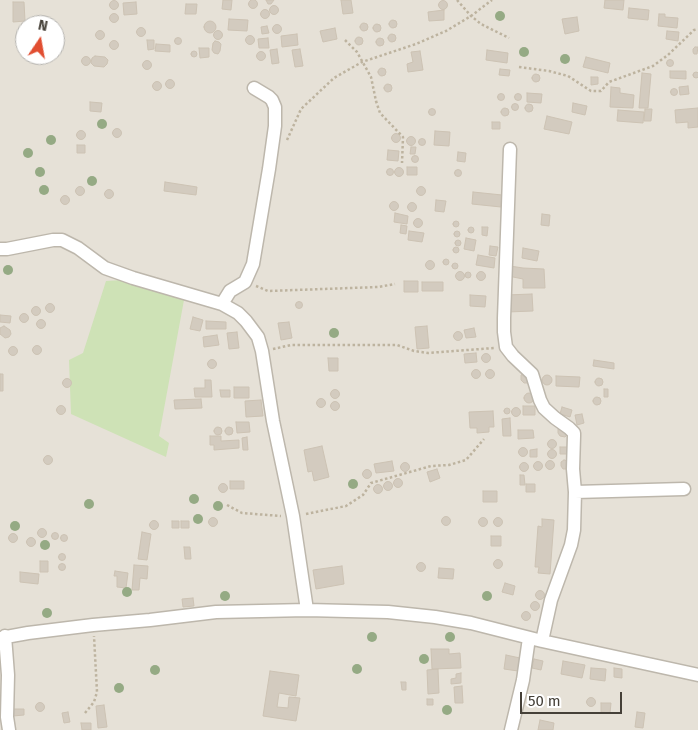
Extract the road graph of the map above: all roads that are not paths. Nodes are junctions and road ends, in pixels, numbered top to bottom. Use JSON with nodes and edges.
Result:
{"nodes":[{"id":1,"x":254,"y":88,"type":"dead end"},
{"id":2,"x":510,"y":149,"type":"dead end"},
{"id":3,"x":0,"y":249,"type":"edge"},
{"id":4,"x":222,"y":304,"type":"junction"},
{"id":5,"x":684,"y":490,"type":"dead end"},
{"id":6,"x":576,"y":492,"type":"junction"},
{"id":7,"x":307,"y":610,"type":"junction"},
{"id":8,"x":3,"y":637,"type":"edge"},
{"id":9,"x":529,"y":638,"type":"junction"},
{"id":10,"x":542,"y":641,"type":"junction"},
{"id":11,"x":698,"y":675,"type":"edge"},
{"id":12,"x":8,"y":730,"type":"edge"},
{"id":13,"x":511,"y":730,"type":"edge"}],
"edges":[{"from":1,"to":4,"type":"street"},
{"from":2,"to":6,"type":"street"},
{"from":3,"to":4,"type":"street"},
{"from":4,"to":7,"type":"street"},
{"from":5,"to":6,"type":"street"},
{"from":6,"to":10,"type":"street"},
{"from":7,"to":8,"type":"street"},
{"from":7,"to":9,"type":"street"},
{"from":8,"to":12,"type":"street"},
{"from":9,"to":10,"type":"street"},
{"from":9,"to":13,"type":"street"},
{"from":10,"to":11,"type":"street"}]}
